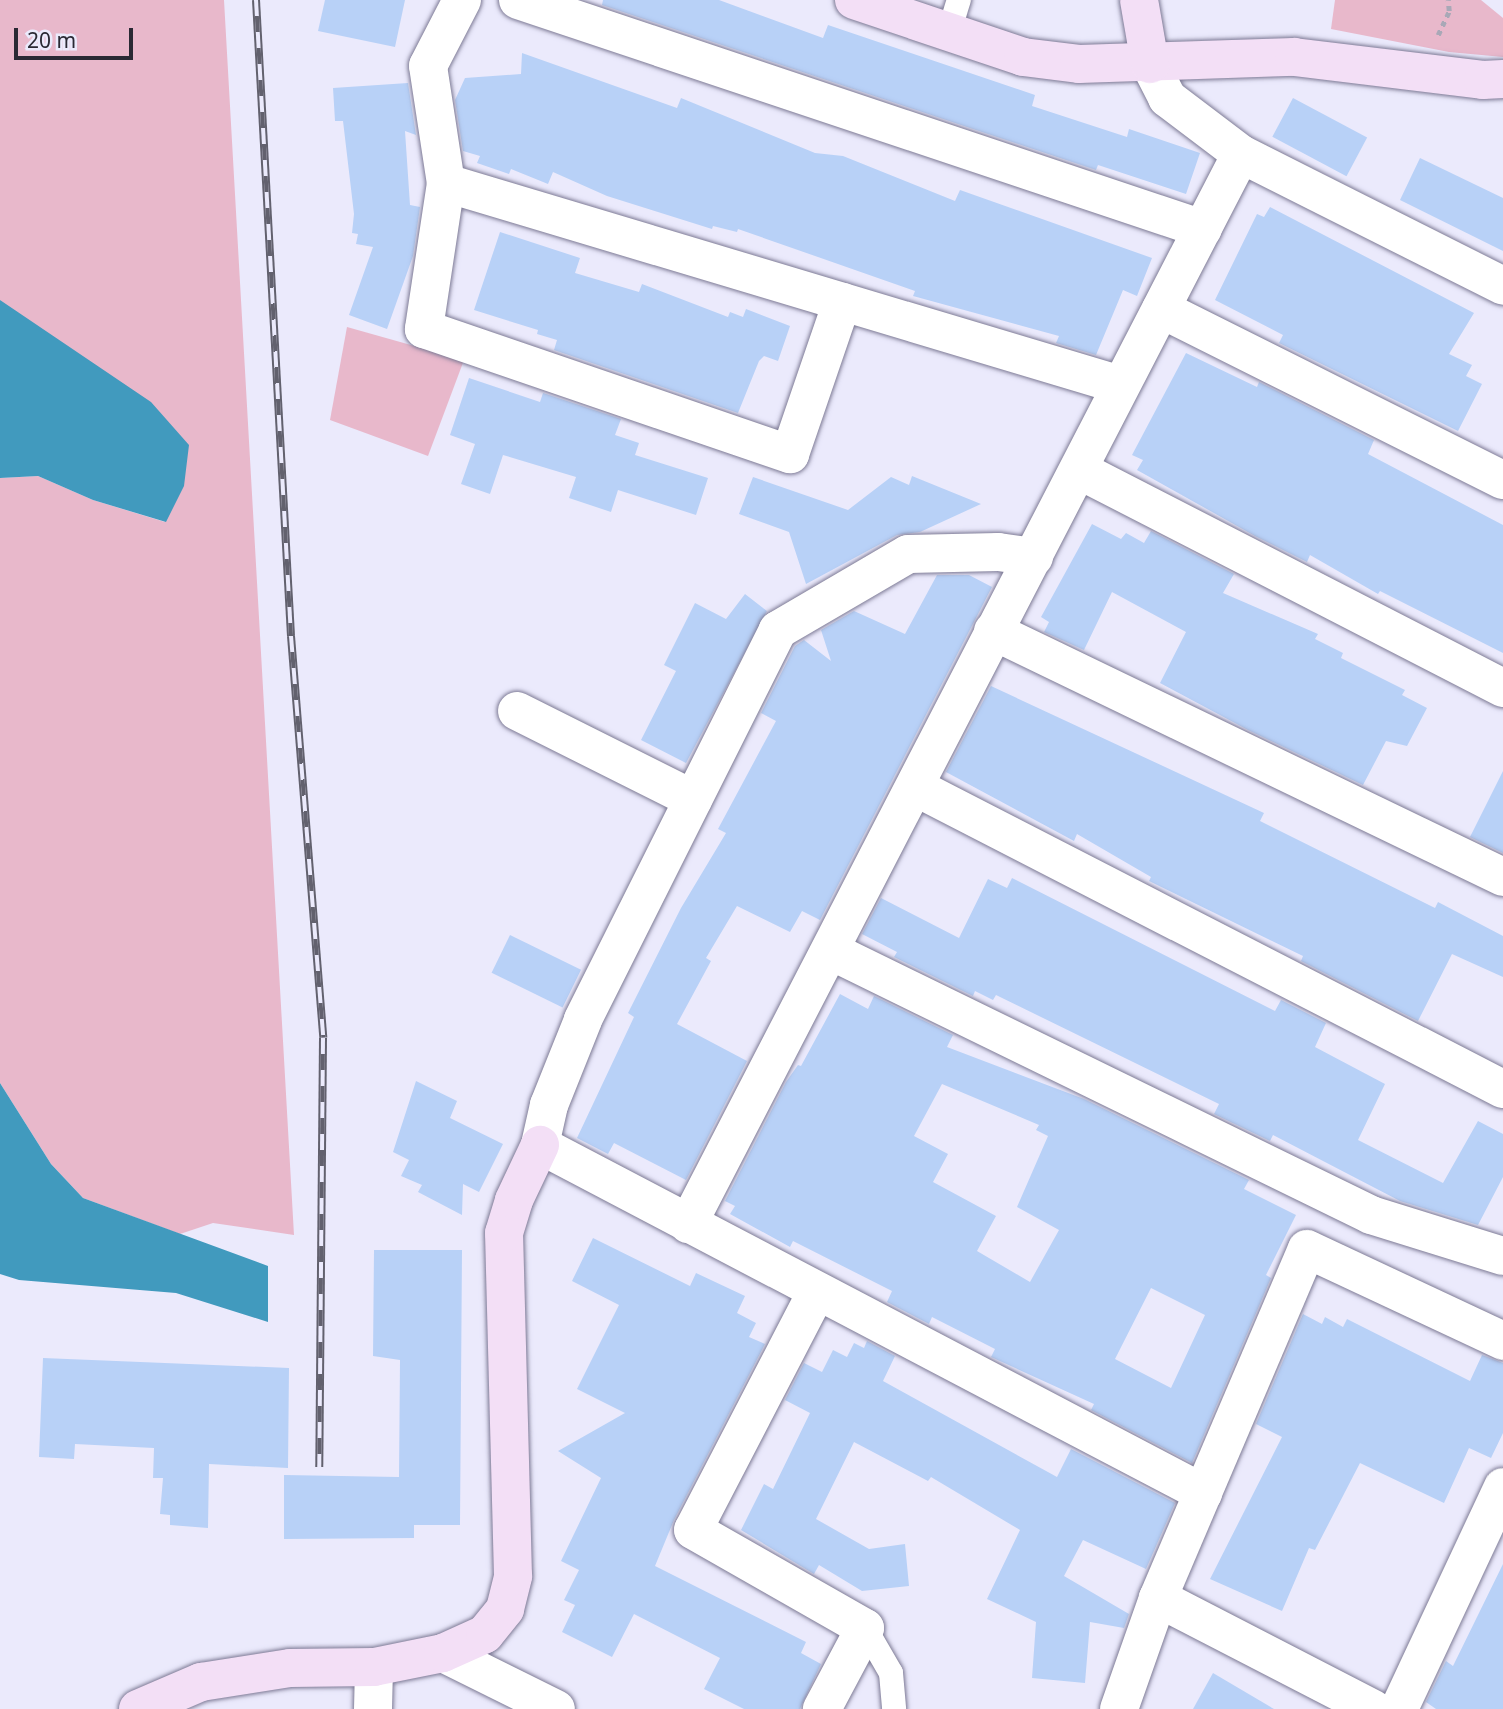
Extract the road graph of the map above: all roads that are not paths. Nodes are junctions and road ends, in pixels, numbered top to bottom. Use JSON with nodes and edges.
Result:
{"nodes":[{"id":1,"x":462,"y":0,"type":"edge"},
{"id":2,"x":518,"y":0,"type":"edge"},
{"id":3,"x":854,"y":0,"type":"edge"},
{"id":4,"x":1139,"y":0,"type":"edge"},
{"id":5,"x":954,"y":16,"type":"edge"},
{"id":6,"x":1150,"y":64,"type":"junction"},
{"id":7,"x":1503,"y":79,"type":"edge"},
{"id":8,"x":1241,"y":154,"type":"junction"},
{"id":9,"x":446,"y":183,"type":"junction"},
{"id":10,"x":1203,"y":229,"type":"junction"},
{"id":11,"x":1503,"y":286,"type":"edge"},
{"id":12,"x":842,"y":302,"type":"junction"},
{"id":13,"x":1161,"y":309,"type":"junction"},
{"id":14,"x":1121,"y":386,"type":"junction"},
{"id":15,"x":1079,"y":470,"type":"junction"},
{"id":16,"x":1503,"y":480,"type":"edge"},
{"id":17,"x":1034,"y":557,"type":"junction"},
{"id":18,"x":993,"y":631,"type":"junction"},
{"id":19,"x":1503,"y":688,"type":"edge"},
{"id":20,"x":517,"y":711,"type":"dead end"},
{"id":21,"x":915,"y":787,"type":"junction"},
{"id":22,"x":693,"y":799,"type":"junction"},
{"id":23,"x":1503,"y":877,"type":"edge"},
{"id":24,"x":831,"y":951,"type":"junction"},
{"id":25,"x":1503,"y":1089,"type":"edge"},
{"id":26,"x":540,"y":1145,"type":"junction"},
{"id":27,"x":688,"y":1224,"type":"junction"},
{"id":28,"x":1500,"y":1249,"type":"edge"},
{"id":29,"x":817,"y":1292,"type":"junction"},
{"id":30,"x":1503,"y":1341,"type":"edge"},
{"id":31,"x":1503,"y":1488,"type":"edge"},
{"id":32,"x":1203,"y":1493,"type":"junction"},
{"id":33,"x":1158,"y":1598,"type":"junction"},
{"id":34,"x":865,"y":1628,"type":"junction"},
{"id":35,"x":443,"y":1653,"type":"junction"},
{"id":36,"x":374,"y":1667,"type":"junction"},
{"id":37,"x":138,"y":1709,"type":"edge"},
{"id":38,"x":373,"y":1709,"type":"edge"},
{"id":39,"x":556,"y":1709,"type":"edge"},
{"id":40,"x":822,"y":1709,"type":"edge"},
{"id":41,"x":894,"y":1709,"type":"edge"},
{"id":42,"x":1119,"y":1709,"type":"edge"},
{"id":43,"x":1373,"y":1709,"type":"edge"},
{"id":44,"x":1399,"y":1709,"type":"edge"}],
"edges":[{"from":1,"to":9,"type":"street"},
{"from":2,"to":10,"type":"street"},
{"from":3,"to":5,"type":"street"},
{"from":4,"to":6,"type":"street"},
{"from":5,"to":6,"type":"street"},
{"from":6,"to":7,"type":"street"},
{"from":6,"to":8,"type":"street"},
{"from":8,"to":10,"type":"street"},
{"from":8,"to":11,"type":"street"},
{"from":9,"to":12,"type":"street"},
{"from":9,"to":12,"type":"street"},
{"from":10,"to":13,"type":"street"},
{"from":12,"to":14,"type":"street"},
{"from":13,"to":14,"type":"street"},
{"from":13,"to":16,"type":"street"},
{"from":14,"to":15,"type":"street"},
{"from":15,"to":17,"type":"street"},
{"from":15,"to":19,"type":"street"},
{"from":17,"to":18,"type":"street"},
{"from":17,"to":22,"type":"street"},
{"from":18,"to":21,"type":"street"},
{"from":18,"to":23,"type":"street"},
{"from":20,"to":22,"type":"street"},
{"from":21,"to":24,"type":"street"},
{"from":21,"to":25,"type":"street"},
{"from":22,"to":26,"type":"street"},
{"from":24,"to":27,"type":"street"},
{"from":24,"to":28,"type":"street"},
{"from":26,"to":27,"type":"street"},
{"from":26,"to":35,"type":"street"},
{"from":27,"to":29,"type":"street"},
{"from":29,"to":32,"type":"street"},
{"from":29,"to":34,"type":"street"},
{"from":30,"to":32,"type":"street"},
{"from":31,"to":44,"type":"street"},
{"from":32,"to":33,"type":"street"},
{"from":33,"to":42,"type":"street"},
{"from":33,"to":43,"type":"street"},
{"from":34,"to":40,"type":"street"},
{"from":34,"to":41,"type":"lane"},
{"from":35,"to":36,"type":"street"},
{"from":35,"to":39,"type":"street"},
{"from":36,"to":37,"type":"street"},
{"from":36,"to":38,"type":"street"}]}
